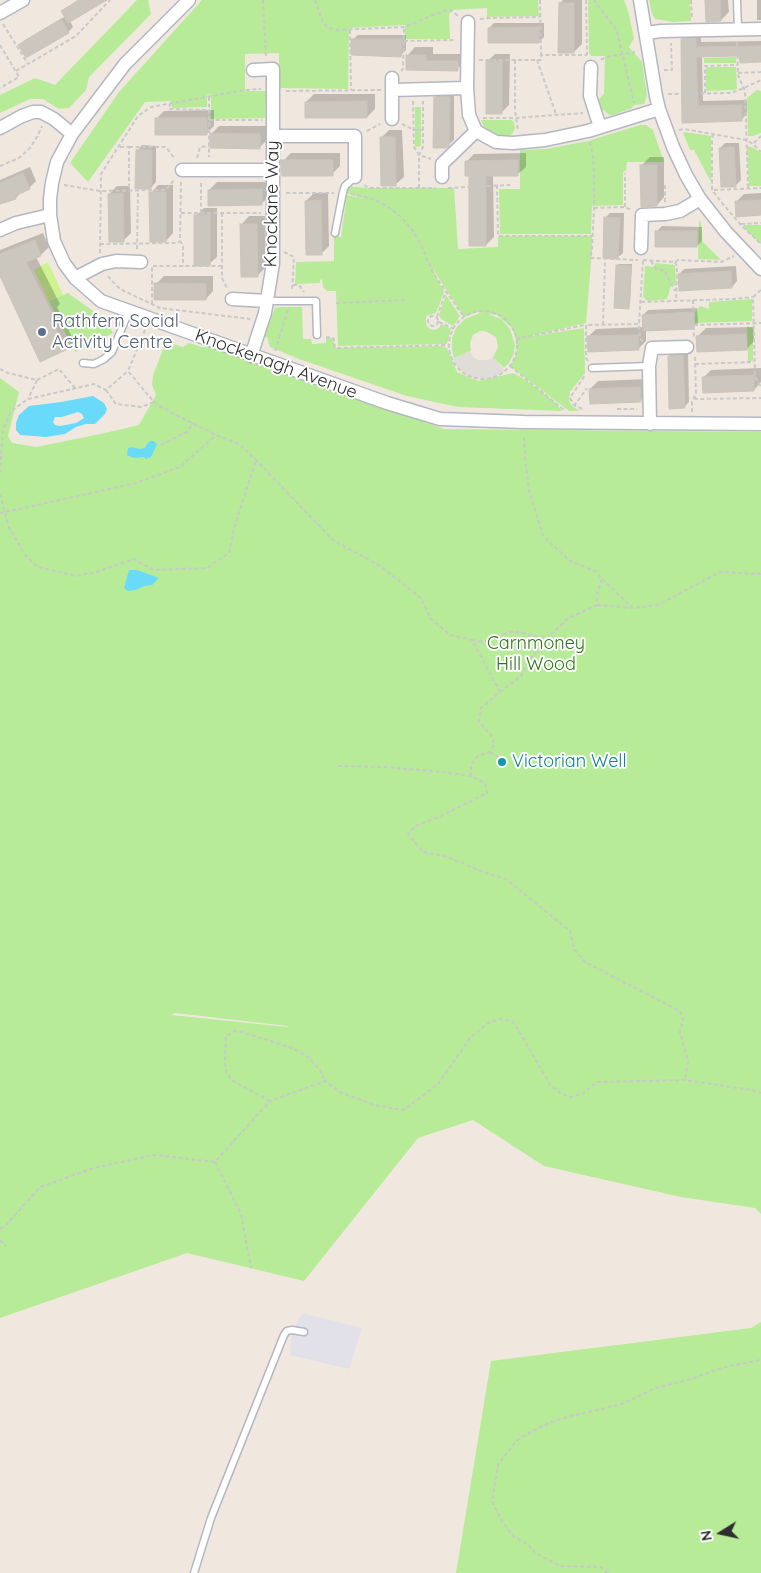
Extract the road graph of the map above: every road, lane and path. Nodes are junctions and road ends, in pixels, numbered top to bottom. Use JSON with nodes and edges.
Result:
{"nodes":[{"id":1,"x":23,"y":0,"type":"edge"},
{"id":2,"x":110,"y":0,"type":"edge"},
{"id":3,"x":189,"y":0,"type":"edge"},
{"id":4,"x":263,"y":0,"type":"edge"},
{"id":5,"x":315,"y":0,"type":"edge"},
{"id":6,"x":540,"y":0,"type":"edge"},
{"id":7,"x":586,"y":0,"type":"edge"},
{"id":8,"x":594,"y":0,"type":"edge"},
{"id":9,"x":640,"y":0,"type":"edge"},
{"id":10,"x":692,"y":0,"type":"edge"},
{"id":11,"x":737,"y":0,"type":"edge"},
{"id":12,"x":0,"y":13,"type":"edge"},
{"id":13,"x":540,"y":17,"type":"junction"},
{"id":14,"x":0,"y":18,"type":"edge"},
{"id":15,"x":468,"y":22,"type":"junction"},
{"id":16,"x":404,"y":27,"type":"junction"},
{"id":17,"x":761,"y":29,"type":"edge"},
{"id":18,"x":350,"y":30,"type":"junction"},
{"id":19,"x":692,"y":30,"type":"junction"},
{"id":20,"x":738,"y":30,"type":"junction"},
{"id":21,"x":646,"y":34,"type":"junction"},
{"id":22,"x":468,"y":40,"type":"junction"},
{"id":23,"x":671,"y":40,"type":"dead end"},
{"id":24,"x":404,"y":41,"type":"junction"},
{"id":25,"x":0,"y":45,"type":"edge"},
{"id":26,"x":541,"y":55,"type":"junction"},
{"id":27,"x":624,"y":55,"type":"junction"},
{"id":28,"x":468,"y":60,"type":"junction"},
{"id":29,"x":514,"y":60,"type":"junction"},
{"id":30,"x":537,"y":60,"type":"junction"},
{"id":31,"x":589,"y":61,"type":"junction"},
{"id":32,"x":28,"y":64,"type":"junction"},
{"id":33,"x":738,"y":65,"type":"junction"},
{"id":34,"x":404,"y":69,"type":"dead end"},
{"id":35,"x":260,"y":70,"type":"joint"},
{"id":36,"x":16,"y":71,"type":"junction"},
{"id":37,"x":652,"y":71,"type":"junction"},
{"id":38,"x":761,"y":72,"type":"edge"},
{"id":39,"x":738,"y":73,"type":"junction"},
{"id":40,"x":761,"y":80,"type":"edge"},
{"id":41,"x":392,"y":84,"type":"junction"},
{"id":42,"x":0,"y":88,"type":"edge"},
{"id":43,"x":467,"y":88,"type":"junction"},
{"id":44,"x":744,"y":88,"type":"junction"},
{"id":45,"x":418,"y":89,"type":"junction"},
{"id":46,"x":273,"y":90,"type":"junction"},
{"id":47,"x":351,"y":90,"type":"junction"},
{"id":48,"x":705,"y":93,"type":"junction"},
{"id":49,"x":209,"y":96,"type":"junction"},
{"id":50,"x":170,"y":103,"type":"junction"},
{"id":51,"x":658,"y":103,"type":"junction"},
{"id":52,"x":209,"y":110,"type":"junction"},
{"id":53,"x":595,"y":113,"type":"junction"},
{"id":54,"x":556,"y":114,"type":"junction"},
{"id":55,"x":46,"y":115,"type":"junction"},
{"id":56,"x":469,"y":115,"type":"junction"},
{"id":57,"x":639,"y":115,"type":"junction"},
{"id":58,"x":515,"y":118,"type":"junction"},
{"id":59,"x":392,"y":119,"type":"dead end"},
{"id":60,"x":209,"y":120,"type":"junction"},
{"id":61,"x":257,"y":120,"type":"dead end"},
{"id":62,"x":600,"y":127,"type":"junction"},
{"id":63,"x":0,"y":128,"type":"edge"},
{"id":64,"x":414,"y":130,"type":"junction"},
{"id":65,"x":423,"y":130,"type":"junction"},
{"id":66,"x":476,"y":131,"type":"junction"},
{"id":67,"x":72,"y":134,"type":"junction"},
{"id":68,"x":667,"y":134,"type":"junction"},
{"id":69,"x":713,"y":134,"type":"junction"},
{"id":70,"x":274,"y":136,"type":"junction"},
{"id":71,"x":761,"y":136,"type":"edge"},
{"id":72,"x":746,"y":140,"type":"junction"},
{"id":73,"x":518,"y":142,"type":"junction"},
{"id":74,"x":753,"y":144,"type":"junction"},
{"id":75,"x":120,"y":147,"type":"junction"},
{"id":76,"x":129,"y":147,"type":"junction"},
{"id":77,"x":200,"y":147,"type":"dead end"},
{"id":78,"x":761,"y":152,"type":"edge"},
{"id":79,"x":419,"y":155,"type":"junction"},
{"id":80,"x":0,"y":166,"type":"edge"},
{"id":81,"x":182,"y":170,"type":"junction"},
{"id":82,"x":201,"y":170,"type":"junction"},
{"id":83,"x":274,"y":170,"type":"junction"},
{"id":84,"x":625,"y":174,"type":"dead end"},
{"id":85,"x":355,"y":177,"type":"junction"},
{"id":86,"x":442,"y":177,"type":"dead end"},
{"id":87,"x":666,"y":183,"type":"dead end"},
{"id":88,"x":497,"y":185,"type":"junction"},
{"id":89,"x":510,"y":185,"type":"dead end"},
{"id":90,"x":72,"y":186,"type":"dead end"},
{"id":91,"x":419,"y":188,"type":"junction"},
{"id":92,"x":748,"y":188,"type":"junction"},
{"id":93,"x":761,"y":188,"type":"edge"},
{"id":94,"x":129,"y":190,"type":"junction"},
{"id":95,"x":138,"y":190,"type":"junction"},
{"id":96,"x":712,"y":190,"type":"junction"},
{"id":97,"x":100,"y":191,"type":"junction"},
{"id":98,"x":343,"y":192,"type":"junction"},
{"id":99,"x":273,"y":194,"type":"junction"},
{"id":100,"x":698,"y":196,"type":"junction"},
{"id":101,"x":625,"y":207,"type":"junction"},
{"id":102,"x":594,"y":208,"type":"dead end"},
{"id":103,"x":180,"y":213,"type":"junction"},
{"id":104,"x":201,"y":213,"type":"junction"},
{"id":105,"x":222,"y":213,"type":"junction"},
{"id":106,"x":273,"y":213,"type":"junction"},
{"id":107,"x":665,"y":214,"type":"junction"},
{"id":108,"x":642,"y":215,"type":"junction"},
{"id":109,"x":50,"y":216,"type":"junction"},
{"id":110,"x":761,"y":223,"type":"edge"},
{"id":111,"x":740,"y":224,"type":"junction"},
{"id":112,"x":0,"y":230,"type":"edge"},
{"id":113,"x":335,"y":233,"type":"dead end"},
{"id":114,"x":592,"y":236,"type":"dead end"},
{"id":115,"x":180,"y":241,"type":"junction"},
{"id":116,"x":138,"y":243,"type":"junction"},
{"id":117,"x":100,"y":244,"type":"junction"},
{"id":118,"x":761,"y":244,"type":"edge"},
{"id":119,"x":641,"y":248,"type":"joint"},
{"id":120,"x":606,"y":259,"type":"dead end"},
{"id":121,"x":651,"y":261,"type":"dead end"},
{"id":122,"x":675,"y":262,"type":"dead end"},
{"id":123,"x":102,"y":264,"type":"junction"},
{"id":124,"x":147,"y":264,"type":"junction"},
{"id":125,"x":183,"y":266,"type":"junction"},
{"id":126,"x":222,"y":266,"type":"junction"},
{"id":127,"x":761,"y":268,"type":"edge"},
{"id":128,"x":75,"y":278,"type":"junction"},
{"id":129,"x":761,"y":290,"type":"edge"},
{"id":130,"x":446,"y":292,"type":"junction"},
{"id":131,"x":676,"y":292,"type":"junction"},
{"id":132,"x":753,"y":297,"type":"junction"},
{"id":133,"x":232,"y":299,"type":"junction"},
{"id":134,"x":406,"y":300,"type":"dead end"},
{"id":135,"x":693,"y":300,"type":"junction"},
{"id":136,"x":268,"y":301,"type":"junction"},
{"id":137,"x":676,"y":301,"type":"junction"},
{"id":138,"x":641,"y":302,"type":"junction"},
{"id":139,"x":336,"y":303,"type":"dead end"},
{"id":140,"x":152,"y":304,"type":"junction"},
{"id":141,"x":129,"y":311,"type":"junction"},
{"id":142,"x":223,"y":316,"type":"junction"},
{"id":143,"x":436,"y":317,"type":"junction"},
{"id":144,"x":464,"y":317,"type":"junction"},
{"id":145,"x":149,"y":319,"type":"junction"},
{"id":146,"x":263,"y":320,"type":"junction"},
{"id":147,"x":439,"y":322,"type":"junction"},
{"id":148,"x":754,"y":323,"type":"junction"},
{"id":149,"x":761,"y":323,"type":"edge"},
{"id":150,"x":586,"y":325,"type":"dead end"},
{"id":151,"x":603,"y":325,"type":"dead end"},
{"id":152,"x":694,"y":325,"type":"junction"},
{"id":153,"x":454,"y":329,"type":"junction"},
{"id":154,"x":317,"y":335,"type":"joint"},
{"id":155,"x":516,"y":339,"type":"junction"},
{"id":156,"x":449,"y":345,"type":"junction"},
{"id":157,"x":692,"y":346,"type":"junction"},
{"id":158,"x":652,"y":348,"type":"junction"},
{"id":159,"x":252,"y":356,"type":"junction"},
{"id":160,"x":754,"y":362,"type":"junction"},
{"id":161,"x":83,"y":363,"type":"dead end"},
{"id":162,"x":695,"y":364,"type":"junction"},
{"id":163,"x":510,"y":366,"type":"junction"},
{"id":164,"x":649,"y":366,"type":"junction"},
{"id":165,"x":592,"y":368,"type":"dead end"},
{"id":166,"x":0,"y":369,"type":"edge"},
{"id":167,"x":128,"y":371,"type":"junction"},
{"id":168,"x":37,"y":380,"type":"junction"},
{"id":169,"x":761,"y":387,"type":"edge"},
{"id":170,"x":75,"y":388,"type":"junction"},
{"id":171,"x":586,"y":388,"type":"dead end"},
{"id":172,"x":106,"y":390,"type":"junction"},
{"id":173,"x":694,"y":398,"type":"junction"},
{"id":174,"x":761,"y":398,"type":"edge"},
{"id":175,"x":28,"y":399,"type":"junction"},
{"id":176,"x":154,"y":402,"type":"junction"},
{"id":177,"x":574,"y":406,"type":"dead end"},
{"id":178,"x":524,"y":422,"type":"junction"},
{"id":179,"x":193,"y":423,"type":"junction"},
{"id":180,"x":572,"y":423,"type":"junction"},
{"id":181,"x":650,"y":424,"type":"junction"},
{"id":182,"x":692,"y":424,"type":"junction"},
{"id":183,"x":761,"y":424,"type":"edge"},
{"id":184,"x":216,"y":435,"type":"junction"},
{"id":185,"x":162,"y":445,"type":"dead end"},
{"id":186,"x":1,"y":452,"type":"edge"},
{"id":187,"x":256,"y":460,"type":"junction"},
{"id":188,"x":0,"y":473,"type":"edge"},
{"id":189,"x":0,"y":494,"type":"edge"},
{"id":190,"x":5,"y":512,"type":"junction"},
{"id":191,"x":0,"y":513,"type":"edge"},
{"id":192,"x":761,"y":574,"type":"edge"},
{"id":193,"x":602,"y":579,"type":"junction"},
{"id":194,"x":597,"y":605,"type":"junction"},
{"id":195,"x":633,"y":608,"type":"junction"},
{"id":196,"x":547,"y":639,"type":"junction"},
{"id":197,"x":472,"y":640,"type":"junction"},
{"id":198,"x":500,"y":692,"type":"junction"},
{"id":199,"x":490,"y":752,"type":"junction"},
{"id":200,"x":503,"y":760,"type":"dead end"},
{"id":201,"x":338,"y":766,"type":"dead end"},
{"id":202,"x":471,"y":776,"type":"junction"},
{"id":203,"x":325,"y":1080,"type":"junction"},
{"id":204,"x":685,"y":1080,"type":"junction"},
{"id":205,"x":761,"y":1093,"type":"edge"},
{"id":206,"x":270,"y":1101,"type":"junction"},
{"id":207,"x":215,"y":1162,"type":"junction"},
{"id":208,"x":0,"y":1229,"type":"edge"},
{"id":209,"x":0,"y":1240,"type":"edge"},
{"id":210,"x":6,"y":1247,"type":"dead end"},
{"id":211,"x":250,"y":1268,"type":"dead end"},
{"id":212,"x":304,"y":1332,"type":"dead end"},
{"id":213,"x":761,"y":1360,"type":"edge"},
{"id":214,"x":194,"y":1573,"type":"edge"},
{"id":215,"x":608,"y":1573,"type":"edge"}],
"edges":[{"from":1,"to":12,"type":"street"},
{"from":2,"to":32,"type":"path"},
{"from":3,"to":67,"type":"street","name":"Knockenagh Avenue"},
{"from":4,"to":35,"type":"path"},
{"from":5,"to":18,"type":"path"},
{"from":6,"to":13,"type":"path"},
{"from":7,"to":31,"type":"path"},
{"from":8,"to":27,"type":"path"},
{"from":9,"to":21,"type":"street"},
{"from":10,"to":19,"type":"path"},
{"from":11,"to":20,"type":"lane"},
{"from":13,"to":15,"type":"path"},
{"from":13,"to":26,"type":"path"},
{"from":14,"to":32,"type":"path"},
{"from":15,"to":16,"type":"path"},
{"from":15,"to":22,"type":"street"},
{"from":16,"to":18,"type":"path"},
{"from":16,"to":24,"type":"path"},
{"from":17,"to":20,"type":"street"},
{"from":18,"to":47,"type":"path"},
{"from":19,"to":20,"type":"street"},
{"from":19,"to":21,"type":"street"},
{"from":20,"to":33,"type":"path"},
{"from":21,"to":37,"type":"street"},
{"from":22,"to":24,"type":"path"},
{"from":22,"to":28,"type":"street"},
{"from":23,"to":37,"type":"path"},
{"from":24,"to":34,"type":"path"},
{"from":25,"to":36,"type":"path"},
{"from":26,"to":30,"type":"path"},
{"from":26,"to":31,"type":"path"},
{"from":27,"to":31,"type":"path"},
{"from":27,"to":57,"type":"path"},
{"from":28,"to":29,"type":"path"},
{"from":28,"to":43,"type":"street"},
{"from":29,"to":30,"type":"path"},
{"from":29,"to":58,"type":"path"},
{"from":30,"to":54,"type":"path"},
{"from":31,"to":53,"type":"street"},
{"from":32,"to":36,"type":"path"},
{"from":33,"to":39,"type":"path"},
{"from":33,"to":48,"type":"path"},
{"from":35,"to":46,"type":"street","name":"Knockane Way"},
{"from":36,"to":42,"type":"path"},
{"from":37,"to":51,"type":"street"},
{"from":38,"to":39,"type":"path"},
{"from":39,"to":44,"type":"path"},
{"from":40,"to":44,"type":"path"},
{"from":41,"to":45,"type":"street"},
{"from":41,"to":47,"type":"path"},
{"from":41,"to":59,"type":"street"},
{"from":43,"to":45,"type":"street"},
{"from":43,"to":56,"type":"street"},
{"from":44,"to":48,"type":"path"},
{"from":44,"to":72,"type":"path"},
{"from":45,"to":64,"type":"path"},
{"from":45,"to":65,"type":"path"},
{"from":46,"to":47,"type":"path"},
{"from":46,"to":49,"type":"path"},
{"from":46,"to":70,"type":"street","name":"Knockane Way"},
{"from":48,"to":51,"type":"path"},
{"from":49,"to":50,"type":"path"},
{"from":49,"to":52,"type":"path"},
{"from":50,"to":52,"type":"path"},
{"from":50,"to":75,"type":"path"},
{"from":51,"to":57,"type":"street"},
{"from":51,"to":68,"type":"street"},
{"from":52,"to":60,"type":"path"},
{"from":53,"to":54,"type":"path"},
{"from":53,"to":62,"type":"street"},
{"from":54,"to":58,"type":"path"},
{"from":55,"to":63,"type":"street"},
{"from":55,"to":67,"type":"street"},
{"from":55,"to":80,"type":"path"},
{"from":56,"to":58,"type":"path"},
{"from":56,"to":66,"type":"street"},
{"from":57,"to":62,"type":"street"},
{"from":58,"to":73,"type":"path"},
{"from":60,"to":61,"type":"path","name":"Knockane Way"},
{"from":60,"to":77,"type":"path"},
{"from":62,"to":73,"type":"street"},
{"from":64,"to":65,"type":"path"},
{"from":64,"to":79,"type":"path"},
{"from":65,"to":79,"type":"path"},
{"from":66,"to":73,"type":"street"},
{"from":66,"to":86,"type":"street"},
{"from":67,"to":109,"type":"street","name":"Knockenagh Avenue"},
{"from":68,"to":69,"type":"path"},
{"from":68,"to":100,"type":"street"},
{"from":69,"to":72,"type":"path"},
{"from":69,"to":96,"type":"path"},
{"from":70,"to":83,"type":"street","name":"Knockane Way"},
{"from":70,"to":85,"type":"street"},
{"from":71,"to":74,"type":"path"},
{"from":72,"to":74,"type":"path"},
{"from":72,"to":92,"type":"path"},
{"from":74,"to":78,"type":"path"},
{"from":75,"to":76,"type":"path"},
{"from":75,"to":97,"type":"path"},
{"from":76,"to":81,"type":"path"},
{"from":76,"to":94,"type":"path"},
{"from":79,"to":91,"type":"path"},
{"from":81,"to":82,"type":"street"},
{"from":81,"to":95,"type":"path"},
{"from":81,"to":103,"type":"path"},
{"from":82,"to":83,"type":"street"},
{"from":82,"to":104,"type":"path"},
{"from":83,"to":99,"type":"street","name":"Knockane Way"},
{"from":84,"to":101,"type":"path"},
{"from":85,"to":91,"type":"path"},
{"from":85,"to":98,"type":"lane"},
{"from":87,"to":107,"type":"path"},
{"from":88,"to":89,"type":"path"},
{"from":88,"to":91,"type":"path"},
{"from":88,"to":114,"type":"path"},
{"from":90,"to":97,"type":"path"},
{"from":92,"to":93,"type":"path"},
{"from":92,"to":96,"type":"path"},
{"from":94,"to":95,"type":"path"},
{"from":94,"to":97,"type":"path"},
{"from":95,"to":116,"type":"path"},
{"from":96,"to":100,"type":"path"},
{"from":96,"to":111,"type":"path"},
{"from":97,"to":117,"type":"path"},
{"from":98,"to":99,"type":"path"},
{"from":98,"to":113,"type":"lane"},
{"from":98,"to":130,"type":"path"},
{"from":99,"to":106,"type":"street","name":"Knockane Way"},
{"from":100,"to":107,"type":"street"},
{"from":100,"to":127,"type":"street"},
{"from":101,"to":102,"type":"path"},
{"from":101,"to":108,"type":"path"},
{"from":103,"to":104,"type":"path"},
{"from":103,"to":115,"type":"path"},
{"from":104,"to":105,"type":"path"},
{"from":105,"to":106,"type":"path"},
{"from":105,"to":126,"type":"path"},
{"from":106,"to":136,"type":"street","name":"Knockane Way"},
{"from":107,"to":108,"type":"street"},
{"from":108,"to":119,"type":"street"},
{"from":109,"to":112,"type":"street"},
{"from":109,"to":128,"type":"street","name":"Knockenagh Avenue"},
{"from":110,"to":111,"type":"path"},
{"from":111,"to":118,"type":"path"},
{"from":115,"to":116,"type":"path"},
{"from":115,"to":125,"type":"path"},
{"from":116,"to":117,"type":"path"},
{"from":117,"to":123,"type":"path"},
{"from":119,"to":138,"type":"path"},
{"from":120,"to":151,"type":"path"},
{"from":121,"to":131,"type":"path"},
{"from":122,"to":131,"type":"path"},
{"from":123,"to":124,"type":"street"},
{"from":123,"to":128,"type":"street"},
{"from":123,"to":140,"type":"path"},
{"from":124,"to":125,"type":"path"},
{"from":124,"to":140,"type":"path"},
{"from":125,"to":126,"type":"path"},
{"from":126,"to":133,"type":"path"},
{"from":128,"to":141,"type":"street","name":"Knockenagh Avenue"},
{"from":129,"to":132,"type":"path"},
{"from":130,"to":143,"type":"path"},
{"from":130,"to":144,"type":"path"},
{"from":131,"to":137,"type":"path"},
{"from":132,"to":135,"type":"path"},
{"from":132,"to":148,"type":"path"},
{"from":133,"to":136,"type":"street"},
{"from":133,"to":142,"type":"path"},
{"from":134,"to":139,"type":"path"},
{"from":135,"to":137,"type":"path"},
{"from":135,"to":152,"type":"path"},
{"from":136,"to":146,"type":"street","name":"Knockane Way"},
{"from":136,"to":154,"type":"lane"},
{"from":137,"to":138,"type":"path"},
{"from":138,"to":158,"type":"path"},
{"from":140,"to":142,"type":"path"},
{"from":141,"to":145,"type":"street","name":"Knockenagh Avenue"},
{"from":141,"to":161,"type":"lane"},
{"from":142,"to":146,"type":"path"},
{"from":143,"to":147,"type":"path"},
{"from":143,"to":147,"type":"path"},
{"from":144,"to":153,"type":"path"},
{"from":144,"to":155,"type":"path"},
{"from":145,"to":159,"type":"street","name":"Knockenagh Avenue"},
{"from":145,"to":167,"type":"path"},
{"from":146,"to":159,"type":"street","name":"Knockane Way"},
{"from":147,"to":153,"type":"path"},
{"from":148,"to":149,"type":"path"},
{"from":148,"to":152,"type":"path"},
{"from":148,"to":160,"type":"path"},
{"from":150,"to":155,"type":"path"},
{"from":152,"to":157,"type":"path"},
{"from":153,"to":156,"type":"path"},
{"from":154,"to":156,"type":"path"},
{"from":155,"to":163,"type":"path"},
{"from":156,"to":163,"type":"path"},
{"from":157,"to":158,"type":"street"},
{"from":157,"to":162,"type":"path"},
{"from":158,"to":164,"type":"street"},
{"from":159,"to":178,"type":"street","name":"Knockenagh Avenue"},
{"from":160,"to":162,"type":"path"},
{"from":160,"to":169,"type":"path"},
{"from":162,"to":173,"type":"path"},
{"from":163,"to":180,"type":"path"},
{"from":164,"to":165,"type":"lane"},
{"from":164,"to":181,"type":"street"},
{"from":166,"to":168,"type":"path"},
{"from":167,"to":172,"type":"path"},
{"from":167,"to":176,"type":"path"},
{"from":168,"to":170,"type":"path"},
{"from":168,"to":175,"type":"path"},
{"from":170,"to":172,"type":"path"},
{"from":170,"to":175,"type":"path"},
{"from":171,"to":177,"type":"path"},
{"from":172,"to":176,"type":"path"},
{"from":173,"to":174,"type":"path"},
{"from":173,"to":182,"type":"path"},
{"from":175,"to":186,"type":"path"},
{"from":176,"to":179,"type":"path"},
{"from":178,"to":180,"type":"street","name":"Knockenagh Avenue"},
{"from":178,"to":193,"type":"path"},
{"from":179,"to":184,"type":"path"},
{"from":179,"to":185,"type":"path"},
{"from":180,"to":181,"type":"street","name":"Knockenagh Avenue"},
{"from":181,"to":182,"type":"street","name":"Knockenagh Avenue"},
{"from":182,"to":183,"type":"street","name":"Knockenagh Avenue"},
{"from":184,"to":187,"type":"path"},
{"from":184,"to":190,"type":"path"},
{"from":186,"to":188,"type":"path"},
{"from":187,"to":190,"type":"path"},
{"from":187,"to":197,"type":"path"},
{"from":189,"to":190,"type":"path"},
{"from":190,"to":191,"type":"path"},
{"from":192,"to":195,"type":"path"},
{"from":193,"to":194,"type":"path"},
{"from":193,"to":195,"type":"path"},
{"from":194,"to":195,"type":"path"},
{"from":194,"to":196,"type":"path"},
{"from":196,"to":197,"type":"path"},
{"from":196,"to":198,"type":"path"},
{"from":197,"to":198,"type":"path"},
{"from":198,"to":199,"type":"path"},
{"from":199,"to":200,"type":"path"},
{"from":199,"to":202,"type":"path"},
{"from":201,"to":202,"type":"path"},
{"from":202,"to":204,"type":"path"},
{"from":203,"to":204,"type":"path"},
{"from":203,"to":206,"type":"path"},
{"from":203,"to":206,"type":"path"},
{"from":204,"to":205,"type":"path"},
{"from":206,"to":207,"type":"path"},
{"from":207,"to":208,"type":"path"},
{"from":207,"to":211,"type":"path"},
{"from":209,"to":210,"type":"path"},
{"from":212,"to":214,"type":"lane"},
{"from":213,"to":215,"type":"path"}]}
